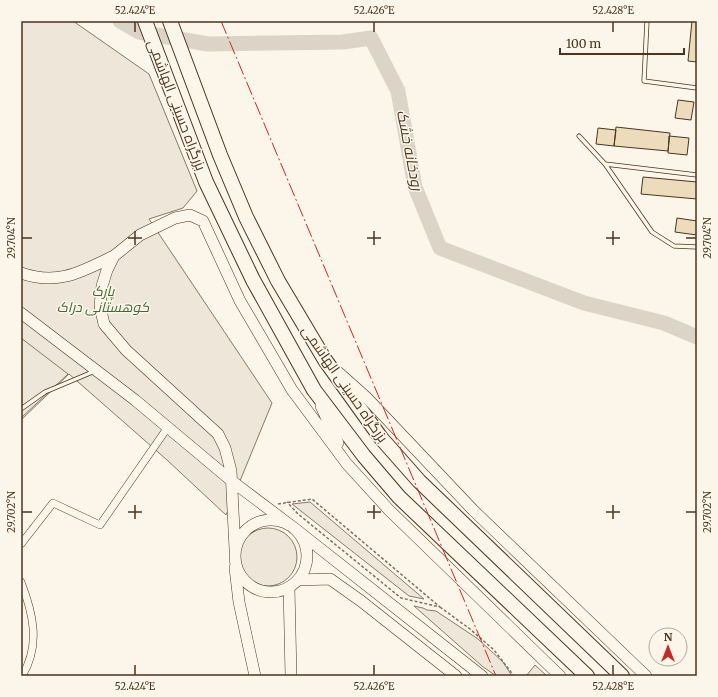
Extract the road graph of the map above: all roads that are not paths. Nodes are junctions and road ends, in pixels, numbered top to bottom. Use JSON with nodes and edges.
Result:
{"nodes":[{"id":1,"x":145,"y":21,"type":"edge"},
{"id":2,"x":170,"y":21,"type":"edge"},
{"id":3,"x":647,"y":21,"type":"edge"},
{"id":4,"x":697,"y":88,"type":"edge"},
{"id":5,"x":579,"y":136,"type":"dead end"},
{"id":6,"x":605,"y":164,"type":"junction"},
{"id":7,"x":697,"y":175,"type":"edge"},
{"id":8,"x":697,"y":247,"type":"edge"},
{"id":9,"x":114,"y":256,"type":"junction"},
{"id":10,"x":21,"y":273,"type":"edge"},
{"id":11,"x":21,"y":313,"type":"edge"},
{"id":12,"x":325,"y":360,"type":"junction"},
{"id":13,"x":97,"y":371,"type":"junction"},
{"id":14,"x":314,"y":390,"type":"junction"},
{"id":15,"x":21,"y":409,"type":"edge"},
{"id":16,"x":168,"y":427,"type":"junction"},
{"id":17,"x":347,"y":464,"type":"junction"},
{"id":18,"x":233,"y":482,"type":"junction"},
{"id":19,"x":294,"y":528,"type":"junction"},
{"id":20,"x":21,"y":544,"type":"edge"},
{"id":21,"x":235,"y":549,"type":"junction"},
{"id":22,"x":235,"y":562,"type":"junction"},
{"id":23,"x":298,"y":580,"type":"junction"},
{"id":24,"x":21,"y":582,"type":"edge"},
{"id":25,"x":289,"y":587,"type":"junction"},
{"id":26,"x":371,"y":588,"type":"junction"},
{"id":27,"x":361,"y":601,"type":"junction"},
{"id":28,"x":22,"y":676,"type":"edge"},
{"id":29,"x":255,"y":676,"type":"edge"},
{"id":30,"x":291,"y":676,"type":"edge"},
{"id":31,"x":456,"y":676,"type":"edge"},
{"id":32,"x":482,"y":676,"type":"edge"},
{"id":33,"x":560,"y":676,"type":"edge"},
{"id":34,"x":588,"y":676,"type":"edge"},
{"id":35,"x":622,"y":676,"type":"edge"},
{"id":36,"x":646,"y":676,"type":"edge"}],
"edges":[{"from":1,"to":14,"type":"highway","name":"بزرگراه حسینی الهاشمی"},
{"from":2,"to":12,"type":"highway","name":"بزرگراه حسینی الهاشمی"},
{"from":3,"to":4,"type":"lane"},
{"from":5,"to":6,"type":"lane"},
{"from":6,"to":7,"type":"lane"},
{"from":6,"to":8,"type":"lane"},
{"from":9,"to":10,"type":"street"},
{"from":9,"to":17,"type":"street"},
{"from":9,"to":18,"type":"street"},
{"from":11,"to":13,"type":"street"},
{"from":12,"to":35,"type":"highway","name":"بزرگراه حسینی الهاشمی"},
{"from":12,"to":36,"type":"street"},
{"from":13,"to":15,"type":"lane"},
{"from":13,"to":16,"type":"street"},
{"from":14,"to":17,"type":"street"},
{"from":14,"to":34,"type":"highway","name":"بزرگراه حسینی الهاشمی"},
{"from":16,"to":18,"type":"street"},
{"from":16,"to":20,"type":"street"},
{"from":17,"to":33,"type":"street"},
{"from":18,"to":19,"type":"street"},
{"from":18,"to":21,"type":"street"},
{"from":19,"to":21,"type":"street"},
{"from":19,"to":23,"type":"street"},
{"from":19,"to":26,"type":"street"},
{"from":21,"to":22,"type":"street"},
{"from":22,"to":25,"type":"street"},
{"from":22,"to":29,"type":"street"},
{"from":23,"to":25,"type":"street"},
{"from":23,"to":27,"type":"street"},
{"from":24,"to":28,"type":"street"},
{"from":25,"to":30,"type":"street"},
{"from":26,"to":27,"type":"street"},
{"from":26,"to":32,"type":"street"},
{"from":27,"to":31,"type":"street"}]}
